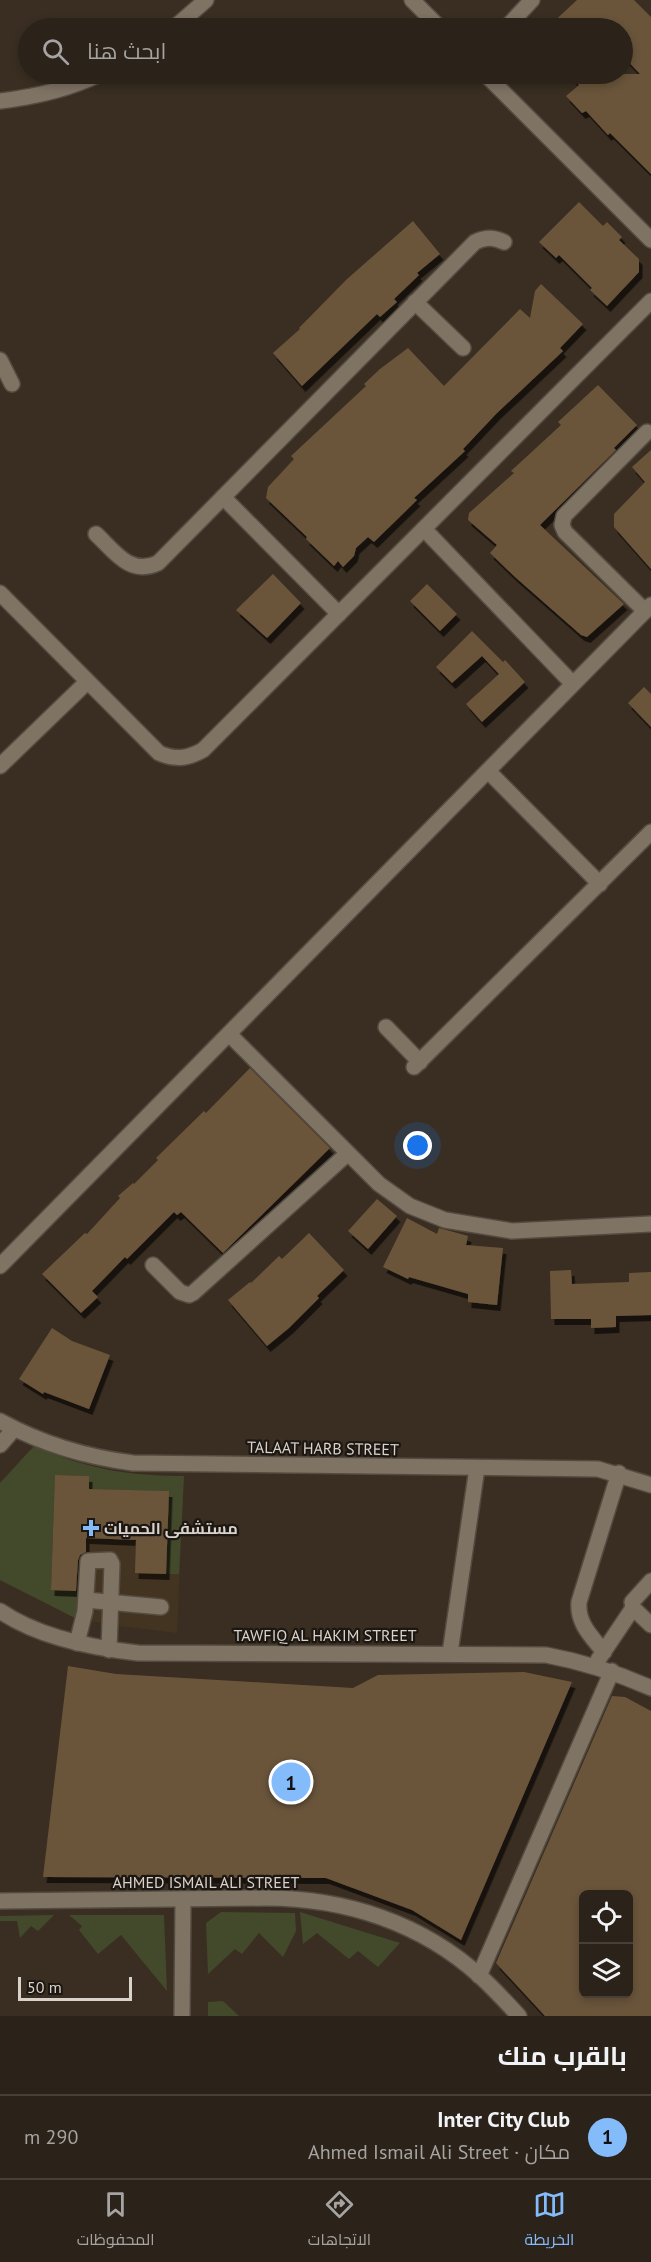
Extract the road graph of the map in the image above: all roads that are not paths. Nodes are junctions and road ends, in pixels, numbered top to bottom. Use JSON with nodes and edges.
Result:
{"nodes":[{"id":1,"x":206,"y":0,"type":"edge"},
{"id":2,"x":412,"y":0,"type":"edge"},
{"id":3,"x":532,"y":0,"type":"edge"},
{"id":4,"x":185,"y":18,"type":"edge"},
{"id":5,"x":430,"y":18,"type":"edge"},
{"id":6,"x":515,"y":18,"type":"edge"},
{"id":7,"x":75,"y":84,"type":"edge"},
{"id":8,"x":495,"y":84,"type":"edge"},
{"id":9,"x":0,"y":100,"type":"edge"},
{"id":10,"x":651,"y":240,"type":"edge"},
{"id":11,"x":504,"y":242,"type":"dead end"},
{"id":12,"x":415,"y":302,"type":"junction"},
{"id":13,"x":651,"y":302,"type":"edge"},
{"id":14,"x":463,"y":348,"type":"dead end"},
{"id":15,"x":0,"y":360,"type":"edge"},
{"id":16,"x":12,"y":384,"type":"dead end"},
{"id":17,"x":647,"y":432,"type":"dead end"},
{"id":18,"x":223,"y":497,"type":"junction"},
{"id":19,"x":424,"y":529,"type":"junction"},
{"id":20,"x":96,"y":534,"type":"dead end"},
{"id":21,"x":0,"y":593,"type":"edge"},
{"id":22,"x":648,"y":608,"type":"edge"},
{"id":23,"x":339,"y":614,"type":"junction"},
{"id":24,"x":87,"y":682,"type":"junction"},
{"id":25,"x":573,"y":684,"type":"junction"},
{"id":26,"x":0,"y":766,"type":"edge"},
{"id":27,"x":488,"y":771,"type":"junction"},
{"id":28,"x":651,"y":832,"type":"edge"},
{"id":29,"x":600,"y":884,"type":"junction"},
{"id":30,"x":386,"y":1027,"type":"dead end"},
{"id":31,"x":229,"y":1034,"type":"junction"},
{"id":32,"x":347,"y":1154,"type":"junction"},
{"id":33,"x":651,"y":1224,"type":"edge"},
{"id":34,"x":153,"y":1265,"type":"dead end"},
{"id":35,"x":0,"y":1266,"type":"edge"},
{"id":36,"x":0,"y":1421,"type":"edge"},
{"id":37,"x":14,"y":1429,"type":"junction"},
{"id":38,"x":0,"y":1445,"type":"edge"},
{"id":39,"x":477,"y":1468,"type":"junction"},
{"id":40,"x":619,"y":1473,"type":"junction"},
{"id":41,"x":651,"y":1485,"type":"edge"},
{"id":42,"x":651,"y":1581,"type":"edge"},
{"id":43,"x":86,"y":1600,"type":"junction"},
{"id":44,"x":112,"y":1602,"type":"junction"},
{"id":45,"x":161,"y":1607,"type":"dead end"},
{"id":46,"x":633,"y":1608,"type":"junction"},
{"id":47,"x":0,"y":1611,"type":"edge"},
{"id":48,"x":651,"y":1625,"type":"edge"},
{"id":49,"x":78,"y":1643,"type":"junction"},
{"id":50,"x":109,"y":1650,"type":"junction"},
{"id":51,"x":604,"y":1652,"type":"junction"},
{"id":52,"x":450,"y":1653,"type":"junction"},
{"id":53,"x":595,"y":1666,"type":"junction"},
{"id":54,"x":612,"y":1671,"type":"junction"},
{"id":55,"x":651,"y":1688,"type":"edge"},
{"id":56,"x":183,"y":1899,"type":"junction"},
{"id":57,"x":0,"y":1901,"type":"edge"},
{"id":58,"x":479,"y":1976,"type":"junction"},
{"id":59,"x":182,"y":2016,"type":"edge"},
{"id":60,"x":519,"y":2016,"type":"edge"}],
"edges":[{"from":1,"to":4,"type":"street"},
{"from":2,"to":5,"type":"street"},
{"from":3,"to":6,"type":"street"},
{"from":7,"to":9,"type":"street"},
{"from":8,"to":10,"type":"street"},
{"from":11,"to":12,"type":"street"},
{"from":12,"to":14,"type":"street"},
{"from":12,"to":18,"type":"street"},
{"from":13,"to":19,"type":"street"},
{"from":15,"to":16,"type":"street"},
{"from":17,"to":22,"type":"street"},
{"from":18,"to":20,"type":"street"},
{"from":18,"to":23,"type":"street"},
{"from":19,"to":23,"type":"street"},
{"from":19,"to":25,"type":"street"},
{"from":21,"to":24,"type":"street"},
{"from":22,"to":25,"type":"street"},
{"from":23,"to":24,"type":"street"},
{"from":24,"to":26,"type":"street"},
{"from":25,"to":27,"type":"street"},
{"from":27,"to":29,"type":"street"},
{"from":27,"to":31,"type":"street"},
{"from":28,"to":29,"type":"street"},
{"from":29,"to":30,"type":"street"},
{"from":31,"to":32,"type":"street"},
{"from":31,"to":35,"type":"street"},
{"from":32,"to":33,"type":"street"},
{"from":32,"to":34,"type":"street"},
{"from":36,"to":37,"type":"street","name":"TALAAT HARB STREET"},
{"from":37,"to":38,"type":"street"},
{"from":37,"to":39,"type":"street","name":"TALAAT HARB STREET"},
{"from":39,"to":40,"type":"street","name":"TALAAT HARB STREET"},
{"from":39,"to":52,"type":"street"},
{"from":40,"to":41,"type":"street","name":"TALAAT HARB STREET"},
{"from":40,"to":51,"type":"street"},
{"from":42,"to":46,"type":"street"},
{"from":43,"to":44,"type":"street"},
{"from":43,"to":44,"type":"street"},
{"from":43,"to":49,"type":"street"},
{"from":44,"to":45,"type":"street"},
{"from":44,"to":50,"type":"street"},
{"from":46,"to":48,"type":"street"},
{"from":46,"to":51,"type":"street"},
{"from":47,"to":49,"type":"street","name":"TAWFIQ AL HAKIM STREET"},
{"from":49,"to":50,"type":"street","name":"TAWFIQ AL HAKIM STREET"},
{"from":50,"to":52,"type":"street","name":"TAWFIQ AL HAKIM STREET"},
{"from":51,"to":53,"type":"street"},
{"from":52,"to":53,"type":"street","name":"TAWFIQ AL HAKIM STREET"},
{"from":53,"to":54,"type":"street","name":"TAWFIQ AL HAKIM STREET"},
{"from":54,"to":55,"type":"street","name":"TAWFIQ AL HAKIM STREET"},
{"from":54,"to":58,"type":"street"},
{"from":56,"to":57,"type":"street","name":"AHMED ISMAIL ALI STREET"},
{"from":56,"to":58,"type":"street","name":"AHMED ISMAIL ALI STREET"},
{"from":56,"to":59,"type":"street"},
{"from":58,"to":60,"type":"street","name":"AHMED ISMAIL ALI STREET"}]}
